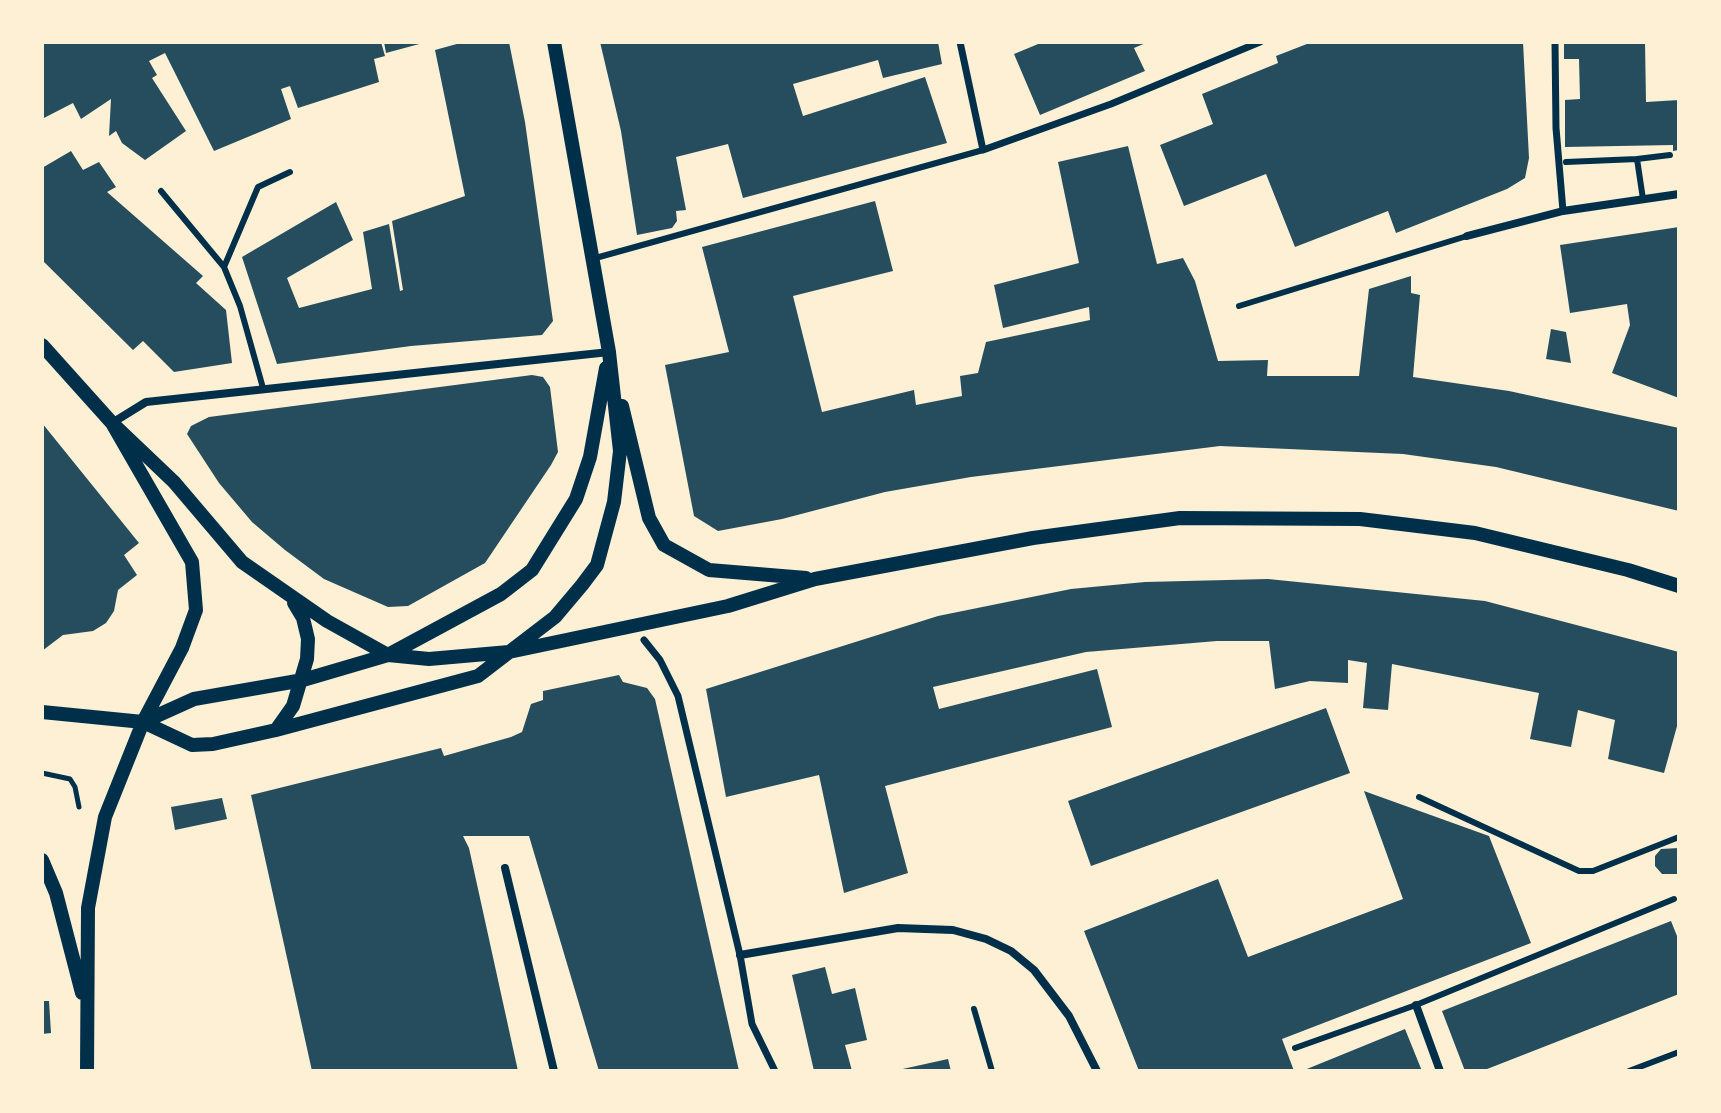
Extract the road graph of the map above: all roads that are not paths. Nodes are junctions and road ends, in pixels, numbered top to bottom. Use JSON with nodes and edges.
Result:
{"nodes":[{"id":1,"x":554,"y":42,"type":"edge"},
{"id":2,"x":960,"y":42,"type":"edge"},
{"id":3,"x":1260,"y":42,"type":"edge"},
{"id":4,"x":1555,"y":42,"type":"edge"},
{"id":5,"x":983,"y":150,"type":"junction"},
{"id":6,"x":1670,"y":155,"type":"dead end"},
{"id":7,"x":1637,"y":159,"type":"junction"},
{"id":8,"x":1566,"y":162,"type":"dead end"},
{"id":9,"x":290,"y":172,"type":"dead end"},
{"id":10,"x":161,"y":191,"type":"dead end"},
{"id":11,"x":1679,"y":194,"type":"edge"},
{"id":12,"x":1643,"y":199,"type":"junction"},
{"id":13,"x":1563,"y":211,"type":"junction"},
{"id":14,"x":1467,"y":236,"type":"joint"},
{"id":15,"x":592,"y":259,"type":"junction"},
{"id":16,"x":224,"y":267,"type":"junction"},
{"id":17,"x":1239,"y":306,"type":"dead end"},
{"id":18,"x":42,"y":345,"type":"edge"},
{"id":19,"x":609,"y":352,"type":"junction"},
{"id":20,"x":263,"y":388,"type":"junction"},
{"id":21,"x":112,"y":423,"type":"junction"},
{"id":22,"x":815,"y":579,"type":"junction"},
{"id":23,"x":1679,"y":586,"type":"edge"},
{"id":24,"x":289,"y":596,"type":"junction"},
{"id":25,"x":644,"y":640,"type":"dead end"},
{"id":26,"x":509,"y":652,"type":"junction"},
{"id":27,"x":388,"y":655,"type":"junction"},
{"id":28,"x":303,"y":680,"type":"junction"},
{"id":29,"x":42,"y":712,"type":"edge"},
{"id":30,"x":143,"y":722,"type":"junction"},
{"id":31,"x":276,"y":730,"type":"junction"},
{"id":32,"x":1419,"y":797,"type":"dead end"},
{"id":33,"x":1679,"y":837,"type":"edge"},
{"id":34,"x":42,"y":860,"type":"edge"},
{"id":35,"x":505,"y":868,"type":"dead end"},
{"id":36,"x":1674,"y":899,"type":"dead end"},
{"id":37,"x":740,"y":955,"type":"junction"},
{"id":38,"x":1416,"y":1005,"type":"junction"},
{"id":39,"x":86,"y":1009,"type":"junction"},
{"id":40,"x":974,"y":1009,"type":"dead end"},
{"id":41,"x":1295,"y":1048,"type":"dead end"},
{"id":42,"x":1679,"y":1052,"type":"edge"},
{"id":43,"x":87,"y":1071,"type":"edge"},
{"id":44,"x":554,"y":1071,"type":"edge"},
{"id":45,"x":775,"y":1071,"type":"edge"},
{"id":46,"x":992,"y":1071,"type":"edge"},
{"id":47,"x":1097,"y":1071,"type":"edge"},
{"id":48,"x":1440,"y":1071,"type":"edge"},
{"id":49,"x":1629,"y":1071,"type":"edge"}],
"edges":[{"from":1,"to":15,"type":"street"},
{"from":2,"to":5,"type":"street"},
{"from":3,"to":5,"type":"street"},
{"from":4,"to":13,"type":"street"},
{"from":5,"to":15,"type":"lane"},
{"from":6,"to":7,"type":"lane"},
{"from":7,"to":8,"type":"lane"},
{"from":7,"to":12,"type":"lane"},
{"from":9,"to":16,"type":"lane"},
{"from":10,"to":16,"type":"lane"},
{"from":11,"to":12,"type":"street"},
{"from":12,"to":13,"type":"street"},
{"from":13,"to":14,"type":"street"},
{"from":14,"to":17,"type":"lane"},
{"from":15,"to":19,"type":"street"},
{"from":16,"to":20,"type":"lane"},
{"from":18,"to":21,"type":"street"},
{"from":19,"to":20,"type":"street"},
{"from":19,"to":22,"type":"street"},
{"from":19,"to":26,"type":"street"},
{"from":19,"to":27,"type":"street"},
{"from":20,"to":21,"type":"street"},
{"from":21,"to":24,"type":"street"},
{"from":21,"to":30,"type":"street"},
{"from":22,"to":23,"type":"street"},
{"from":22,"to":26,"type":"street"},
{"from":24,"to":27,"type":"street"},
{"from":24,"to":28,"type":"street"},
{"from":25,"to":37,"type":"street"},
{"from":26,"to":27,"type":"street"},
{"from":26,"to":31,"type":"street"},
{"from":27,"to":28,"type":"street"},
{"from":28,"to":30,"type":"street"},
{"from":28,"to":31,"type":"street"},
{"from":29,"to":30,"type":"street"},
{"from":30,"to":31,"type":"street"},
{"from":30,"to":39,"type":"street"},
{"from":32,"to":33,"type":"lane"},
{"from":34,"to":39,"type":"street"},
{"from":35,"to":44,"type":"street"},
{"from":36,"to":38,"type":"lane"},
{"from":37,"to":45,"type":"street"},
{"from":37,"to":47,"type":"street"},
{"from":38,"to":41,"type":"lane"},
{"from":38,"to":48,"type":"street"},
{"from":39,"to":43,"type":"street"},
{"from":40,"to":46,"type":"lane"},
{"from":42,"to":49,"type":"lane"}]}
